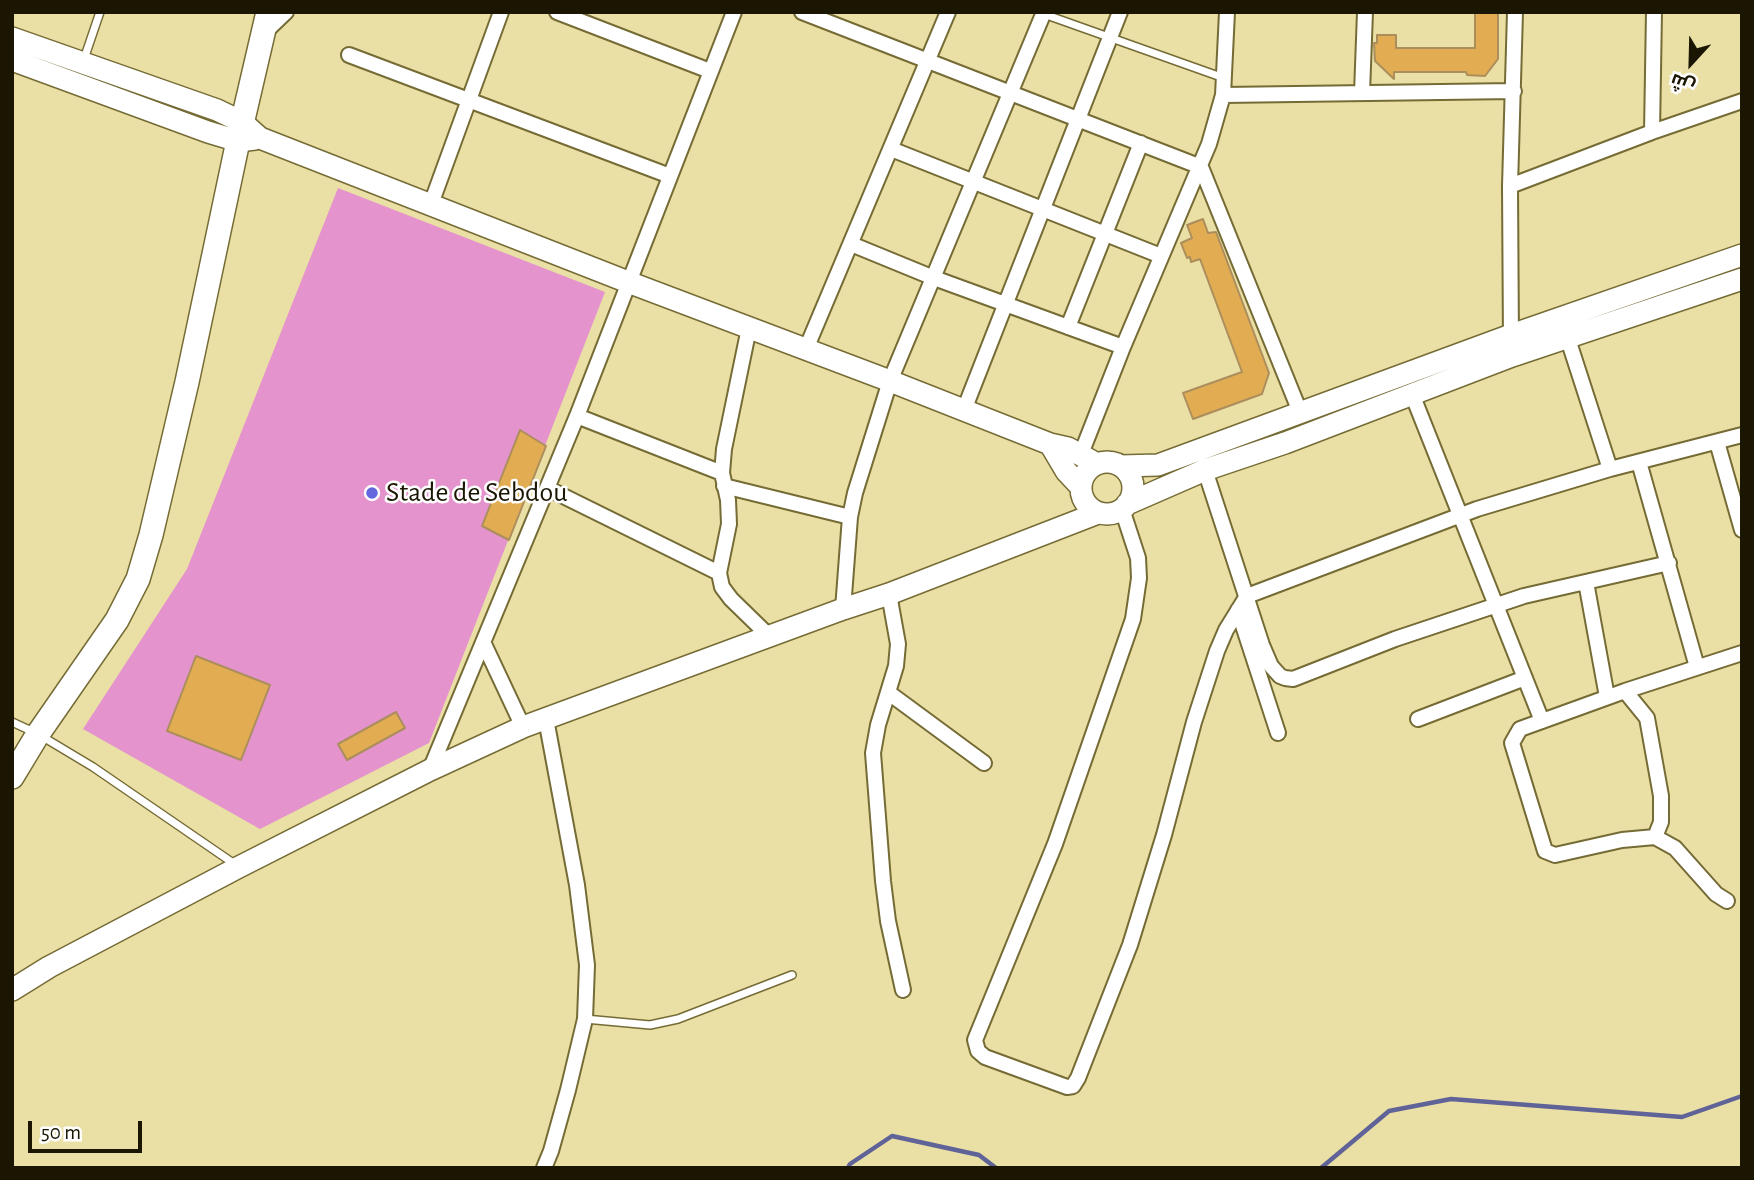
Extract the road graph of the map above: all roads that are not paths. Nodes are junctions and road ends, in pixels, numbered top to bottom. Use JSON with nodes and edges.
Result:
{"nodes":[{"id":1,"x":100,"y":12,"type":"edge"},
{"id":2,"x":268,"y":12,"type":"edge"},
{"id":3,"x":286,"y":12,"type":"edge"},
{"id":4,"x":501,"y":12,"type":"edge"},
{"id":5,"x":557,"y":12,"type":"edge"},
{"id":6,"x":733,"y":12,"type":"edge"},
{"id":7,"x":802,"y":12,"type":"edge"},
{"id":8,"x":948,"y":12,"type":"edge"},
{"id":9,"x":1120,"y":12,"type":"edge"},
{"id":10,"x":1227,"y":12,"type":"edge"},
{"id":11,"x":1365,"y":12,"type":"edge"},
{"id":12,"x":1515,"y":12,"type":"edge"},
{"id":13,"x":1654,"y":12,"type":"edge"},
{"id":14,"x":1042,"y":13,"type":"edge"},
{"id":15,"x":262,"y":35,"type":"junction"},
{"id":16,"x":12,"y":38,"type":"edge"},
{"id":17,"x":1109,"y":39,"type":"junction"},
{"id":18,"x":349,"y":55,"type":"dead end"},
{"id":19,"x":12,"y":60,"type":"edge"},
{"id":20,"x":927,"y":61,"type":"junction"},
{"id":21,"x":710,"y":71,"type":"junction"},
{"id":22,"x":79,"y":72,"type":"junction"},
{"id":23,"x":1224,"y":78,"type":"junction"},
{"id":24,"x":1514,"y":91,"type":"junction"},
{"id":25,"x":1362,"y":93,"type":"junction"},
{"id":26,"x":1010,"y":95,"type":"junction"},
{"id":27,"x":1223,"y":95,"type":"junction"},
{"id":28,"x":470,"y":101,"type":"junction"},
{"id":29,"x":1742,"y":101,"type":"edge"},
{"id":30,"x":1076,"y":120,"type":"junction"},
{"id":31,"x":1653,"y":132,"type":"junction"},
{"id":32,"x":246,"y":134,"type":"junction"},
{"id":33,"x":1141,"y":143,"type":"junction"},
{"id":34,"x":891,"y":149,"type":"junction"},
{"id":35,"x":1201,"y":167,"type":"junction"},
{"id":36,"x":670,"y":176,"type":"junction"},
{"id":37,"x":973,"y":183,"type":"junction"},
{"id":38,"x":1510,"y":186,"type":"junction"},
{"id":39,"x":431,"y":204,"type":"junction"},
{"id":40,"x":1042,"y":209,"type":"junction"},
{"id":41,"x":1106,"y":234,"type":"junction"},
{"id":42,"x":850,"y":244,"type":"junction"},
{"id":43,"x":1742,"y":255,"type":"edge"},
{"id":44,"x":1161,"y":256,"type":"junction"},
{"id":45,"x":934,"y":278,"type":"junction"},
{"id":46,"x":1742,"y":279,"type":"edge"},
{"id":47,"x":628,"y":282,"type":"junction"},
{"id":48,"x":1005,"y":304,"type":"junction"},
{"id":49,"x":1068,"y":327,"type":"junction"},
{"id":50,"x":749,"y":328,"type":"junction"},
{"id":51,"x":1567,"y":336,"type":"junction"},
{"id":52,"x":1511,"y":345,"type":"junction"},
{"id":53,"x":1123,"y":347,"type":"junction"},
{"id":54,"x":806,"y":349,"type":"junction"},
{"id":55,"x":890,"y":381,"type":"junction"},
{"id":56,"x":1412,"y":394,"type":"junction"},
{"id":57,"x":964,"y":410,"type":"junction"},
{"id":58,"x":1300,"y":412,"type":"junction"},
{"id":59,"x":577,"y":416,"type":"junction"},
{"id":60,"x":1742,"y":435,"type":"edge"},
{"id":61,"x":1717,"y":442,"type":"junction"},
{"id":62,"x":1050,"y":444,"type":"junction"},
{"id":63,"x":1089,"y":459,"type":"junction"},
{"id":64,"x":1639,"y":462,"type":"junction"},
{"id":65,"x":1121,"y":466,"type":"junction"},
{"id":66,"x":1610,"y":469,"type":"junction"},
{"id":67,"x":1205,"y":470,"type":"junction"},
{"id":68,"x":723,"y":480,"type":"junction"},
{"id":69,"x":547,"y":488,"type":"junction"},
{"id":70,"x":1081,"y":491,"type":"junction"},
{"id":71,"x":1125,"y":507,"type":"junction"},
{"id":72,"x":1098,"y":513,"type":"junction"},
{"id":73,"x":1459,"y":515,"type":"junction"},
{"id":74,"x":850,"y":517,"type":"junction"},
{"id":75,"x":1064,"y":527,"type":"junction"},
{"id":76,"x":1742,"y":530,"type":"edge"},
{"id":77,"x":1669,"y":563,"type":"junction"},
{"id":78,"x":719,"y":573,"type":"junction"},
{"id":79,"x":1586,"y":582,"type":"junction"},
{"id":80,"x":889,"y":594,"type":"junction"},
{"id":81,"x":1247,"y":596,"type":"junction"},
{"id":82,"x":1497,"y":605,"type":"junction"},
{"id":83,"x":843,"y":609,"type":"junction"},
{"id":84,"x":1238,"y":610,"type":"junction"},
{"id":85,"x":769,"y":636,"type":"junction"},
{"id":86,"x":484,"y":644,"type":"junction"},
{"id":87,"x":1742,"y":653,"type":"edge"},
{"id":88,"x":1697,"y":667,"type":"junction"},
{"id":89,"x":1525,"y":678,"type":"junction"},
{"id":90,"x":1625,"y":691,"type":"junction"},
{"id":91,"x":889,"y":693,"type":"junction"},
{"id":92,"x":1607,"y":697,"type":"junction"},
{"id":93,"x":546,"y":719,"type":"junction"},
{"id":94,"x":1418,"y":719,"type":"dead end"},
{"id":95,"x":1542,"y":721,"type":"junction"},
{"id":96,"x":12,"y":722,"type":"edge"},
{"id":97,"x":523,"y":727,"type":"junction"},
{"id":98,"x":1278,"y":733,"type":"dead end"},
{"id":99,"x":38,"y":734,"type":"junction"},
{"id":100,"x":984,"y":762,"type":"dead end"},
{"id":101,"x":430,"y":770,"type":"junction"},
{"id":102,"x":12,"y":777,"type":"edge"},
{"id":103,"x":1655,"y":838,"type":"junction"},
{"id":104,"x":239,"y":867,"type":"junction"},
{"id":105,"x":1727,"y":901,"type":"dead end"},
{"id":106,"x":792,"y":975,"type":"dead end"},
{"id":107,"x":12,"y":990,"type":"edge"},
{"id":108,"x":903,"y":990,"type":"dead end"},
{"id":109,"x":585,"y":1019,"type":"junction"},
{"id":110,"x":544,"y":1168,"type":"edge"}],
"edges":[{"from":1,"to":22,"type":"lane"},
{"from":2,"to":15,"type":"main road"},
{"from":3,"to":15,"type":"street"},
{"from":4,"to":28,"type":"street"},
{"from":5,"to":21,"type":"street"},
{"from":6,"to":21,"type":"street"},
{"from":7,"to":20,"type":"street"},
{"from":8,"to":20,"type":"street"},
{"from":9,"to":17,"type":"street"},
{"from":10,"to":23,"type":"street"},
{"from":11,"to":25,"type":"street"},
{"from":12,"to":24,"type":"street"},
{"from":13,"to":31,"type":"street"},
{"from":14,"to":17,"type":"lane"},
{"from":14,"to":26,"type":"street"},
{"from":15,"to":32,"type":"main road"},
{"from":16,"to":22,"type":"main road"},
{"from":17,"to":23,"type":"lane"},
{"from":17,"to":30,"type":"street"},
{"from":18,"to":28,"type":"street"},
{"from":19,"to":22,"type":"main road"},
{"from":20,"to":26,"type":"street"},
{"from":20,"to":34,"type":"street"},
{"from":21,"to":36,"type":"street"},
{"from":22,"to":32,"type":"main road"},
{"from":23,"to":27,"type":"street"},
{"from":24,"to":25,"type":"street"},
{"from":24,"to":38,"type":"street"},
{"from":25,"to":27,"type":"street"},
{"from":26,"to":30,"type":"street"},
{"from":26,"to":37,"type":"street"},
{"from":27,"to":35,"type":"street"},
{"from":28,"to":36,"type":"street"},
{"from":28,"to":39,"type":"street"},
{"from":29,"to":31,"type":"street"},
{"from":30,"to":33,"type":"street"},
{"from":30,"to":40,"type":"street"},
{"from":31,"to":38,"type":"street"},
{"from":32,"to":39,"type":"main road"},
{"from":32,"to":99,"type":"main road"},
{"from":33,"to":35,"type":"street"},
{"from":33,"to":41,"type":"street"},
{"from":34,"to":37,"type":"street"},
{"from":34,"to":42,"type":"street"},
{"from":35,"to":44,"type":"street"},
{"from":35,"to":58,"type":"street"},
{"from":36,"to":47,"type":"street"},
{"from":37,"to":40,"type":"street"},
{"from":37,"to":45,"type":"street"},
{"from":38,"to":52,"type":"street"},
{"from":39,"to":47,"type":"main road"},
{"from":40,"to":41,"type":"street"},
{"from":40,"to":48,"type":"street"},
{"from":41,"to":44,"type":"street"},
{"from":41,"to":49,"type":"street"},
{"from":42,"to":45,"type":"street"},
{"from":42,"to":54,"type":"street"},
{"from":43,"to":52,"type":"main road"},
{"from":44,"to":53,"type":"street"},
{"from":45,"to":48,"type":"street"},
{"from":45,"to":55,"type":"street"},
{"from":46,"to":51,"type":"main road"},
{"from":47,"to":50,"type":"main road"},
{"from":47,"to":59,"type":"street"},
{"from":48,"to":49,"type":"street"},
{"from":48,"to":57,"type":"street"},
{"from":49,"to":53,"type":"street"},
{"from":50,"to":54,"type":"main road"},
{"from":50,"to":68,"type":"street"},
{"from":51,"to":52,"type":"main road"},
{"from":51,"to":66,"type":"street"},
{"from":52,"to":56,"type":"main road"},
{"from":52,"to":58,"type":"main road"},
{"from":53,"to":63,"type":"street"},
{"from":54,"to":55,"type":"main road"},
{"from":55,"to":57,"type":"main road"},
{"from":55,"to":74,"type":"street"},
{"from":56,"to":67,"type":"main road"},
{"from":56,"to":73,"type":"street"},
{"from":57,"to":62,"type":"main road"},
{"from":58,"to":65,"type":"main road"},
{"from":59,"to":68,"type":"street"},
{"from":59,"to":69,"type":"street"},
{"from":60,"to":61,"type":"street"},
{"from":61,"to":64,"type":"street"},
{"from":61,"to":76,"type":"street"},
{"from":62,"to":63,"type":"main road"},
{"from":62,"to":70,"type":"main road"},
{"from":63,"to":65,"type":"main road"},
{"from":63,"to":70,"type":"main road"},
{"from":64,"to":66,"type":"street"},
{"from":64,"to":77,"type":"street"},
{"from":65,"to":71,"type":"main road"},
{"from":66,"to":73,"type":"street"},
{"from":67,"to":71,"type":"main road"},
{"from":67,"to":81,"type":"street"},
{"from":68,"to":74,"type":"street"},
{"from":68,"to":78,"type":"street"},
{"from":69,"to":78,"type":"street"},
{"from":69,"to":86,"type":"street"},
{"from":70,"to":72,"type":"main road"},
{"from":70,"to":75,"type":"main road"},
{"from":71,"to":72,"type":"main road"},
{"from":71,"to":84,"type":"street"},
{"from":72,"to":75,"type":"main road"},
{"from":73,"to":81,"type":"street"},
{"from":73,"to":82,"type":"street"},
{"from":74,"to":83,"type":"street"},
{"from":75,"to":80,"type":"main road"},
{"from":77,"to":79,"type":"street"},
{"from":77,"to":88,"type":"street"},
{"from":78,"to":85,"type":"street"},
{"from":79,"to":82,"type":"street"},
{"from":79,"to":92,"type":"street"},
{"from":80,"to":83,"type":"main road"},
{"from":80,"to":91,"type":"street"},
{"from":81,"to":82,"type":"street"},
{"from":81,"to":84,"type":"street"},
{"from":82,"to":89,"type":"street"},
{"from":83,"to":85,"type":"main road"},
{"from":84,"to":98,"type":"street"},
{"from":85,"to":93,"type":"main road"},
{"from":86,"to":97,"type":"street"},
{"from":86,"to":101,"type":"street"},
{"from":87,"to":88,"type":"street"},
{"from":88,"to":90,"type":"street"},
{"from":89,"to":94,"type":"street"},
{"from":89,"to":95,"type":"street"},
{"from":90,"to":92,"type":"street"},
{"from":90,"to":103,"type":"street"},
{"from":91,"to":100,"type":"street"},
{"from":91,"to":108,"type":"street"},
{"from":92,"to":95,"type":"street"},
{"from":93,"to":97,"type":"main road"},
{"from":93,"to":109,"type":"street"},
{"from":95,"to":103,"type":"street"},
{"from":96,"to":99,"type":"lane"},
{"from":97,"to":101,"type":"main road"},
{"from":99,"to":102,"type":"main road"},
{"from":99,"to":104,"type":"lane"},
{"from":101,"to":104,"type":"main road"},
{"from":103,"to":105,"type":"street"},
{"from":104,"to":107,"type":"main road"},
{"from":106,"to":109,"type":"lane"},
{"from":109,"to":110,"type":"street"}]}
